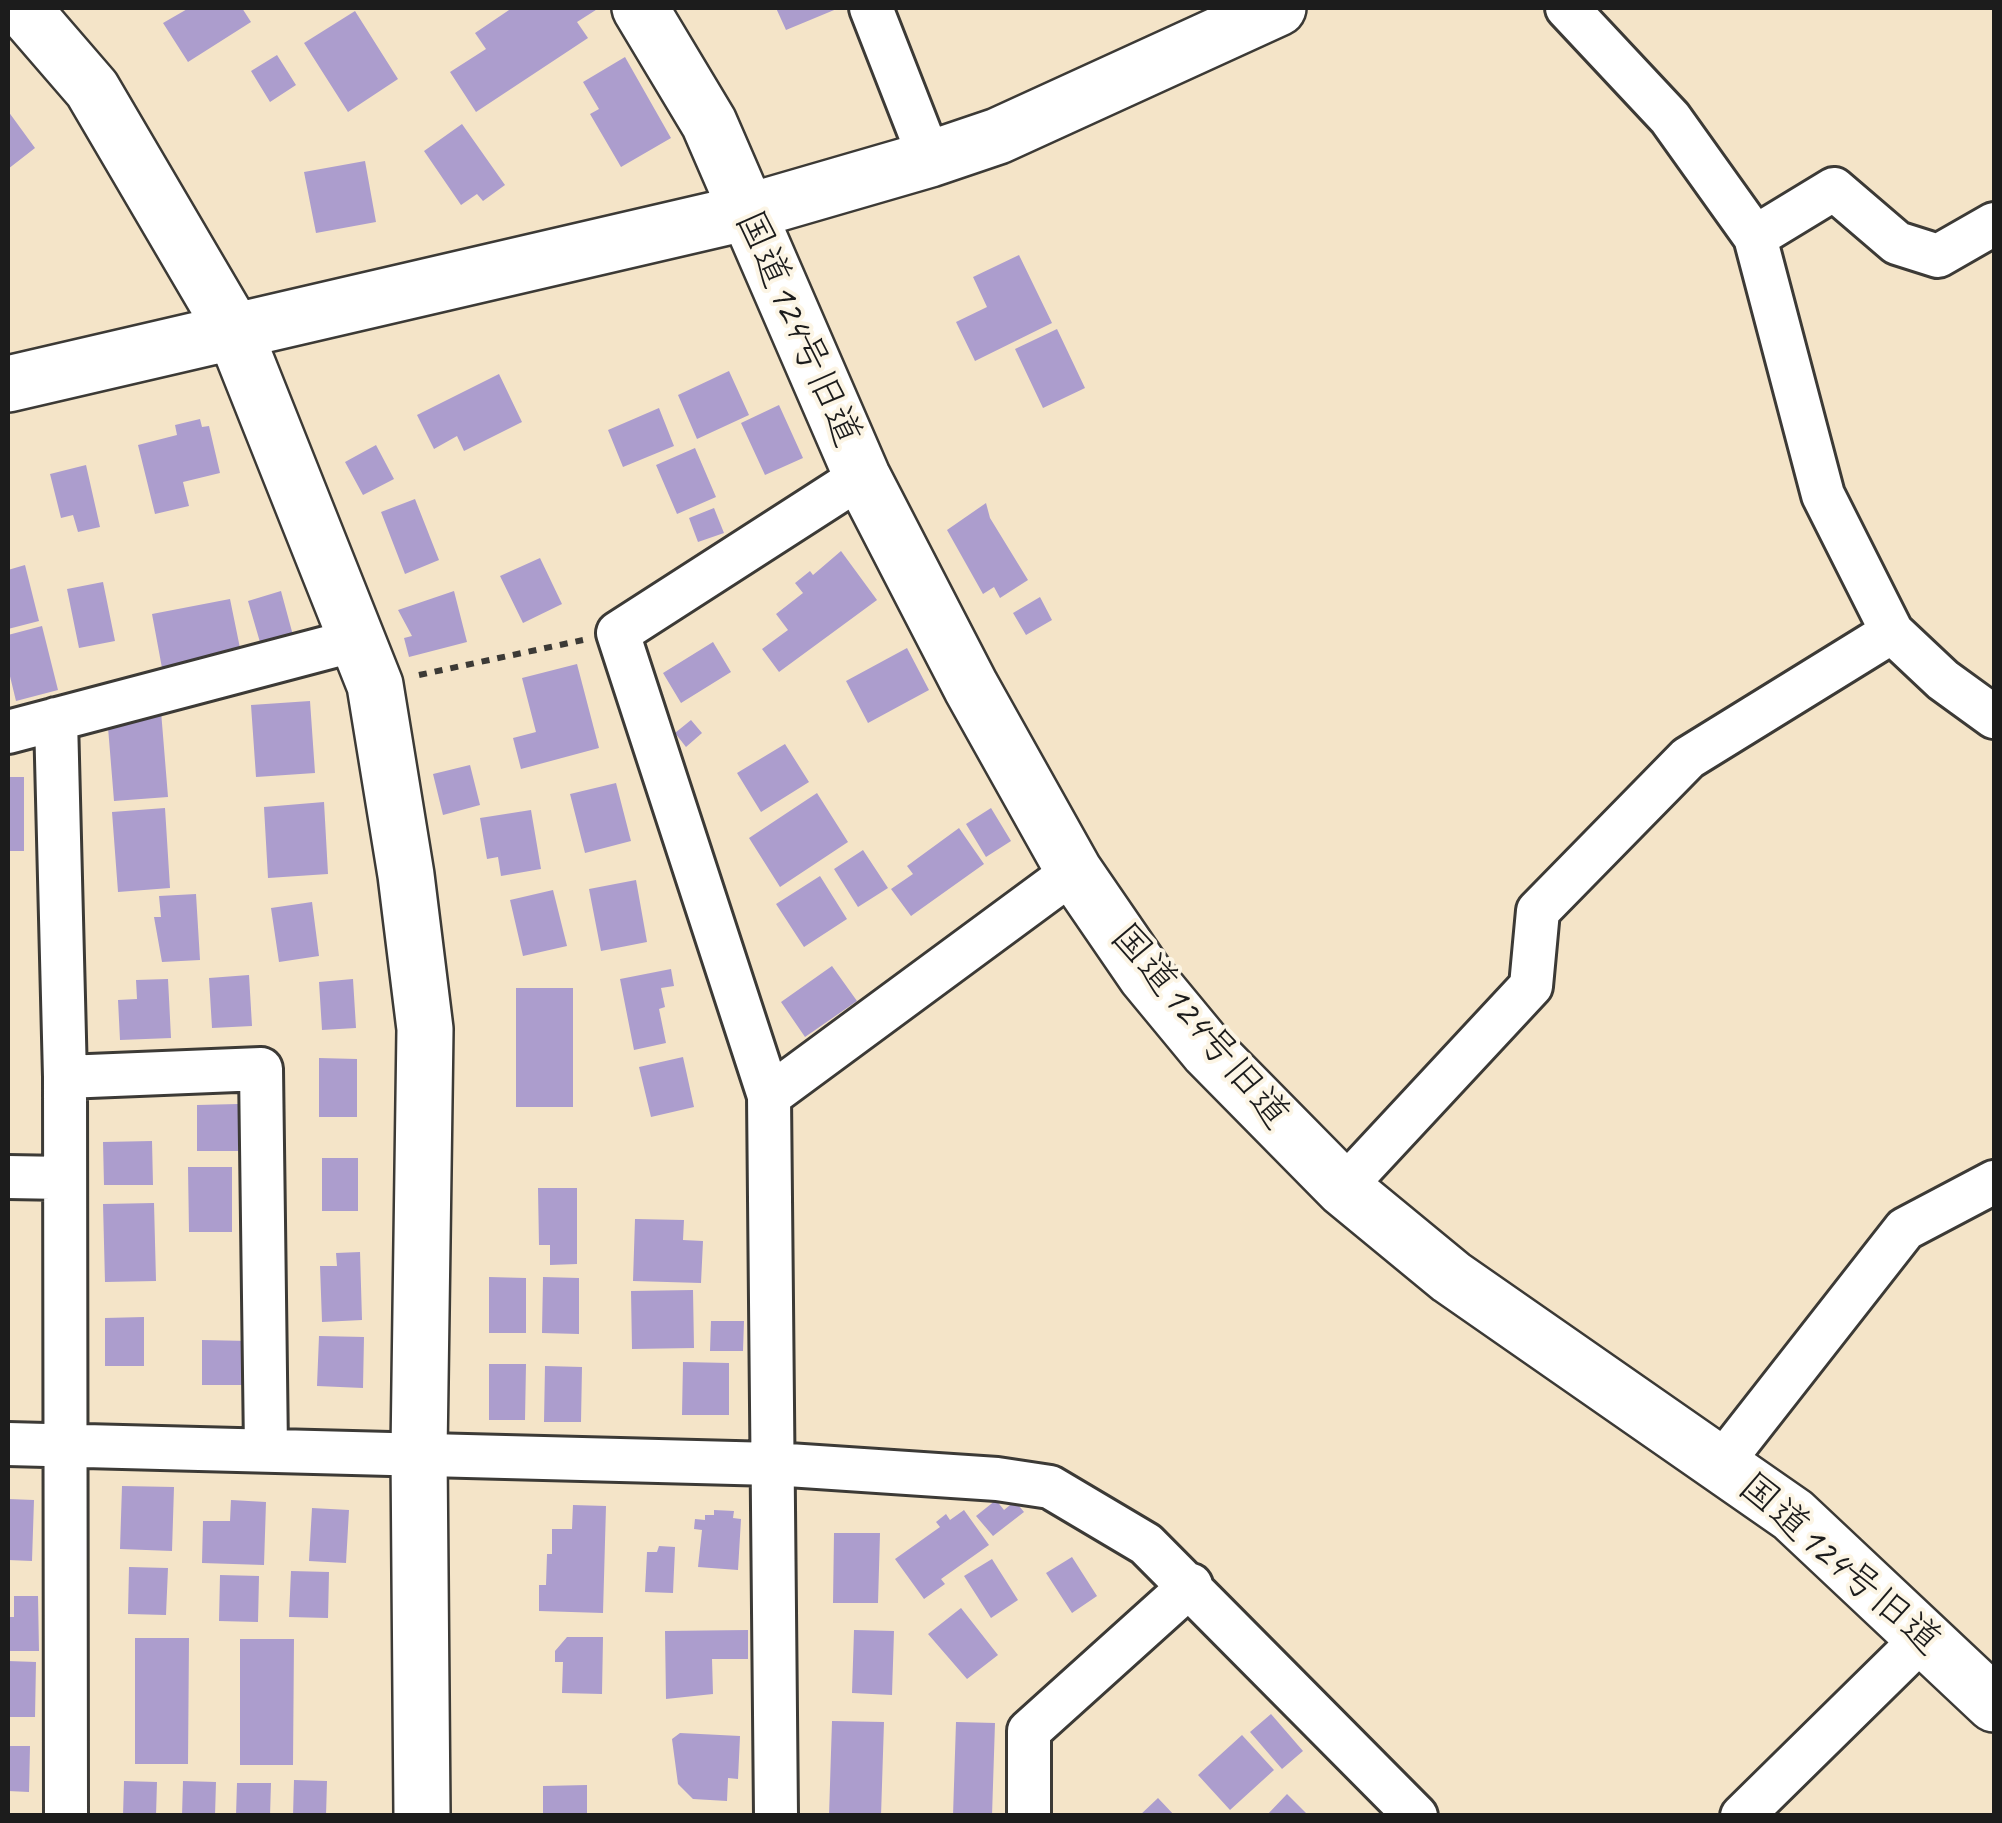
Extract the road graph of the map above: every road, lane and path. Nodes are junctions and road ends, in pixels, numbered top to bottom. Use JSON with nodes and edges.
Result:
{"nodes":[{"id":1,"x":22,"y":8,"type":"edge"},
{"id":2,"x":640,"y":8,"type":"edge"},
{"id":3,"x":871,"y":8,"type":"edge"},
{"id":4,"x":1278,"y":8,"type":"edge"},
{"id":5,"x":1567,"y":8,"type":"edge"},
{"id":6,"x":930,"y":159,"type":"junction"},
{"id":7,"x":744,"y":214,"type":"junction"},
{"id":8,"x":1994,"y":224,"type":"edge"},
{"id":9,"x":1755,"y":237,"type":"junction"},
{"id":10,"x":234,"y":332,"type":"junction"},
{"id":11,"x":8,"y":384,"type":"edge"},
{"id":12,"x":862,"y":476,"type":"junction"},
{"id":13,"x":1892,"y":632,"type":"junction"},
{"id":14,"x":618,"y":633,"type":"junction"},
{"id":15,"x":367,"y":662,"type":"junction"},
{"id":16,"x":1994,"y":717,"type":"edge"},
{"id":17,"x":56,"y":719,"type":"junction"},
{"id":18,"x":8,"y":732,"type":"edge"},
{"id":19,"x":1074,"y":871,"type":"junction"},
{"id":20,"x":65,"y":1076,"type":"junction"},
{"id":21,"x":769,"y":1096,"type":"junction"},
{"id":22,"x":8,"y":1176,"type":"edge"},
{"id":23,"x":65,"y":1178,"type":"junction"},
{"id":24,"x":1994,"y":1182,"type":"edge"},
{"id":25,"x":1344,"y":1188,"type":"junction"},
{"id":26,"x":8,"y":1444,"type":"edge"},
{"id":27,"x":64,"y":1446,"type":"junction"},
{"id":28,"x":266,"y":1449,"type":"junction"},
{"id":29,"x":419,"y":1452,"type":"junction"},
{"id":30,"x":773,"y":1464,"type":"junction"},
{"id":31,"x":1721,"y":1464,"type":"junction"},
{"id":32,"x":1191,"y":1586,"type":"junction"},
{"id":33,"x":1925,"y":1636,"type":"junction"},
{"id":34,"x":1994,"y":1704,"type":"edge"},
{"id":35,"x":66,"y":1816,"type":"edge"},
{"id":36,"x":422,"y":1816,"type":"edge"},
{"id":37,"x":776,"y":1816,"type":"edge"},
{"id":38,"x":1029,"y":1816,"type":"edge"},
{"id":39,"x":1416,"y":1816,"type":"edge"},
{"id":40,"x":1742,"y":1816,"type":"edge"}],
"edges":[{"from":1,"to":10,"type":"main road"},
{"from":2,"to":7,"type":"main road","name":"国道124号旧道"},
{"from":3,"to":6,"type":"street"},
{"from":4,"to":6,"type":"main road"},
{"from":5,"to":9,"type":"street"},
{"from":6,"to":7,"type":"main road"},
{"from":7,"to":10,"type":"main road"},
{"from":7,"to":12,"type":"main road","name":"国道124号旧道"},
{"from":8,"to":9,"type":"street"},
{"from":9,"to":13,"type":"street"},
{"from":10,"to":11,"type":"main road"},
{"from":10,"to":15,"type":"main road"},
{"from":12,"to":14,"type":"street"},
{"from":12,"to":19,"type":"main road","name":"国道124号旧道"},
{"from":13,"to":16,"type":"street"},
{"from":13,"to":25,"type":"street"},
{"from":14,"to":15,"type":"path"},
{"from":14,"to":21,"type":"street"},
{"from":15,"to":17,"type":"street"},
{"from":15,"to":29,"type":"main road"},
{"from":17,"to":18,"type":"street"},
{"from":17,"to":20,"type":"street"},
{"from":19,"to":21,"type":"street"},
{"from":19,"to":25,"type":"main road","name":"国道124号旧道"},
{"from":20,"to":23,"type":"street"},
{"from":20,"to":28,"type":"street"},
{"from":21,"to":30,"type":"street"},
{"from":22,"to":23,"type":"street"},
{"from":23,"to":27,"type":"street"},
{"from":24,"to":31,"type":"street"},
{"from":25,"to":31,"type":"main road","name":"国道124号旧道"},
{"from":26,"to":27,"type":"street"},
{"from":27,"to":28,"type":"street"},
{"from":27,"to":35,"type":"street"},
{"from":28,"to":29,"type":"street"},
{"from":29,"to":30,"type":"street"},
{"from":29,"to":36,"type":"main road"},
{"from":30,"to":32,"type":"street"},
{"from":30,"to":37,"type":"street"},
{"from":31,"to":33,"type":"main road","name":"国道124号旧道"},
{"from":32,"to":38,"type":"street"},
{"from":32,"to":39,"type":"street"},
{"from":33,"to":34,"type":"main road","name":"国道124号旧道"},
{"from":33,"to":40,"type":"street"}]}
